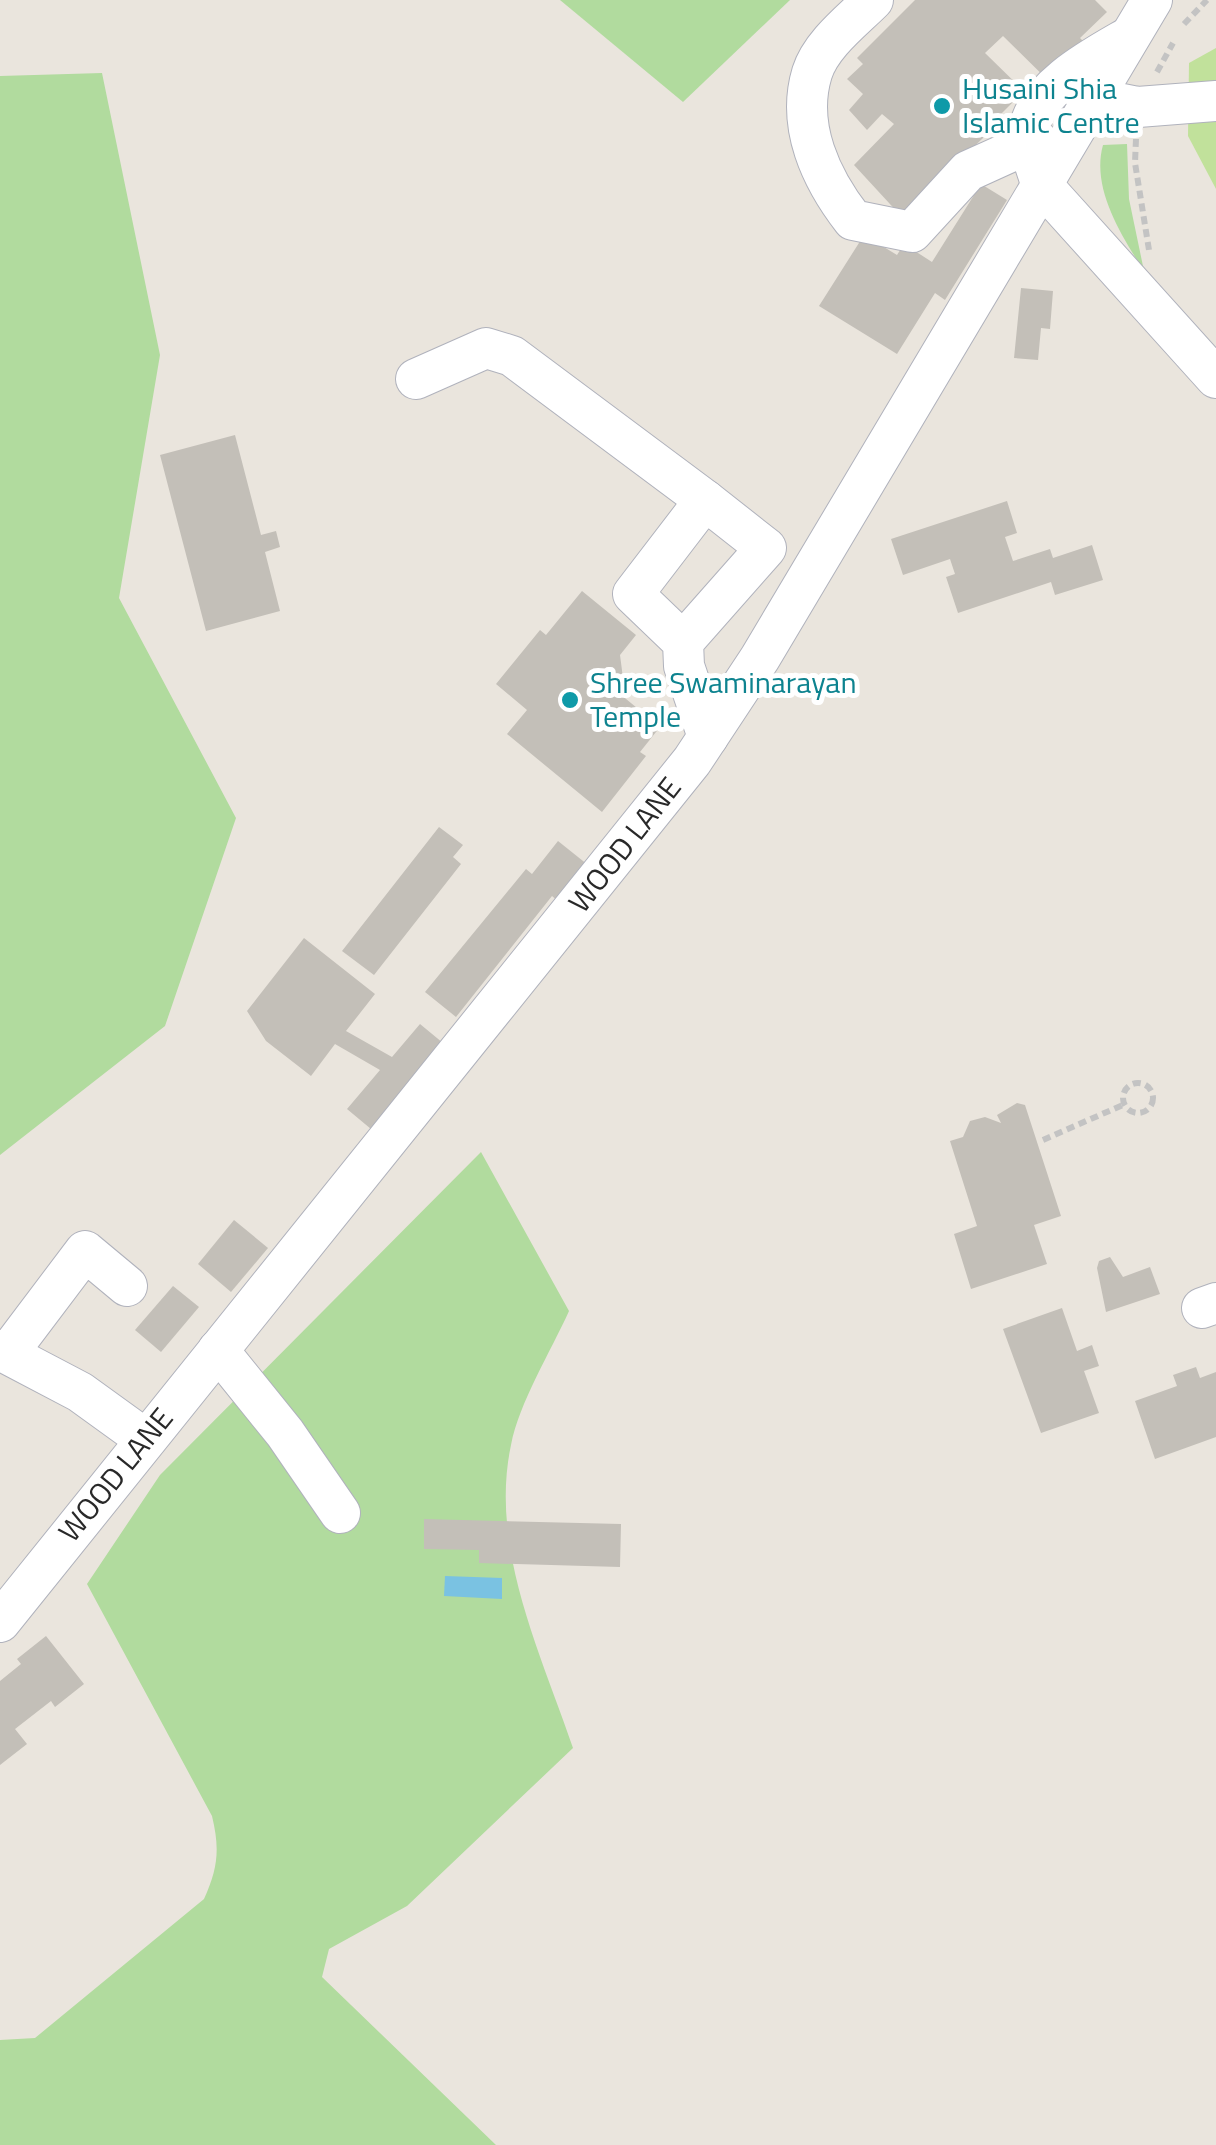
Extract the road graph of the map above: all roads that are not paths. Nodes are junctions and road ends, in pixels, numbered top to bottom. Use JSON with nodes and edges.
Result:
{"nodes":[{"id":1,"x":873,"y":0,"type":"edge"},
{"id":2,"x":1152,"y":0,"type":"edge"},
{"id":3,"x":1132,"y":35,"type":"junction"},
{"id":4,"x":1094,"y":98,"type":"junction"},
{"id":5,"x":1216,"y":101,"type":"edge"},
{"id":6,"x":1030,"y":143,"type":"junction"},
{"id":7,"x":1041,"y":184,"type":"junction"},
{"id":8,"x":1216,"y":378,"type":"edge"},
{"id":9,"x":416,"y":379,"type":"dead end"},
{"id":10,"x":705,"y":500,"type":"junction"},
{"id":11,"x":683,"y":642,"type":"junction"},
{"id":12,"x":708,"y":737,"type":"junction"},
{"id":13,"x":127,"y":1286,"type":"dead end"},
{"id":14,"x":218,"y":1350,"type":"junction"},
{"id":15,"x":4,"y":1352,"type":"edge"},
{"id":16,"x":145,"y":1439,"type":"junction"},
{"id":17,"x":340,"y":1513,"type":"dead end"},
{"id":18,"x":0,"y":1622,"type":"edge"}],
"edges":[{"from":1,"to":6,"type":"street"},
{"from":2,"to":3,"type":"street","name":"WOOD LANE"},
{"from":3,"to":4,"type":"street","name":"WOOD LANE"},
{"from":3,"to":6,"type":"street"},
{"from":4,"to":5,"type":"street"},
{"from":4,"to":7,"type":"street","name":"WOOD LANE"},
{"from":6,"to":7,"type":"street"},
{"from":7,"to":8,"type":"street"},
{"from":7,"to":12,"type":"street","name":"WOOD LANE"},
{"from":9,"to":10,"type":"street"},
{"from":10,"to":11,"type":"street"},
{"from":10,"to":11,"type":"street"},
{"from":11,"to":12,"type":"street"},
{"from":12,"to":14,"type":"street","name":"WOOD LANE"},
{"from":13,"to":15,"type":"street"},
{"from":14,"to":16,"type":"street","name":"WOOD LANE"},
{"from":14,"to":17,"type":"street"},
{"from":15,"to":16,"type":"street"},
{"from":16,"to":18,"type":"street","name":"WOOD LANE"}]}
